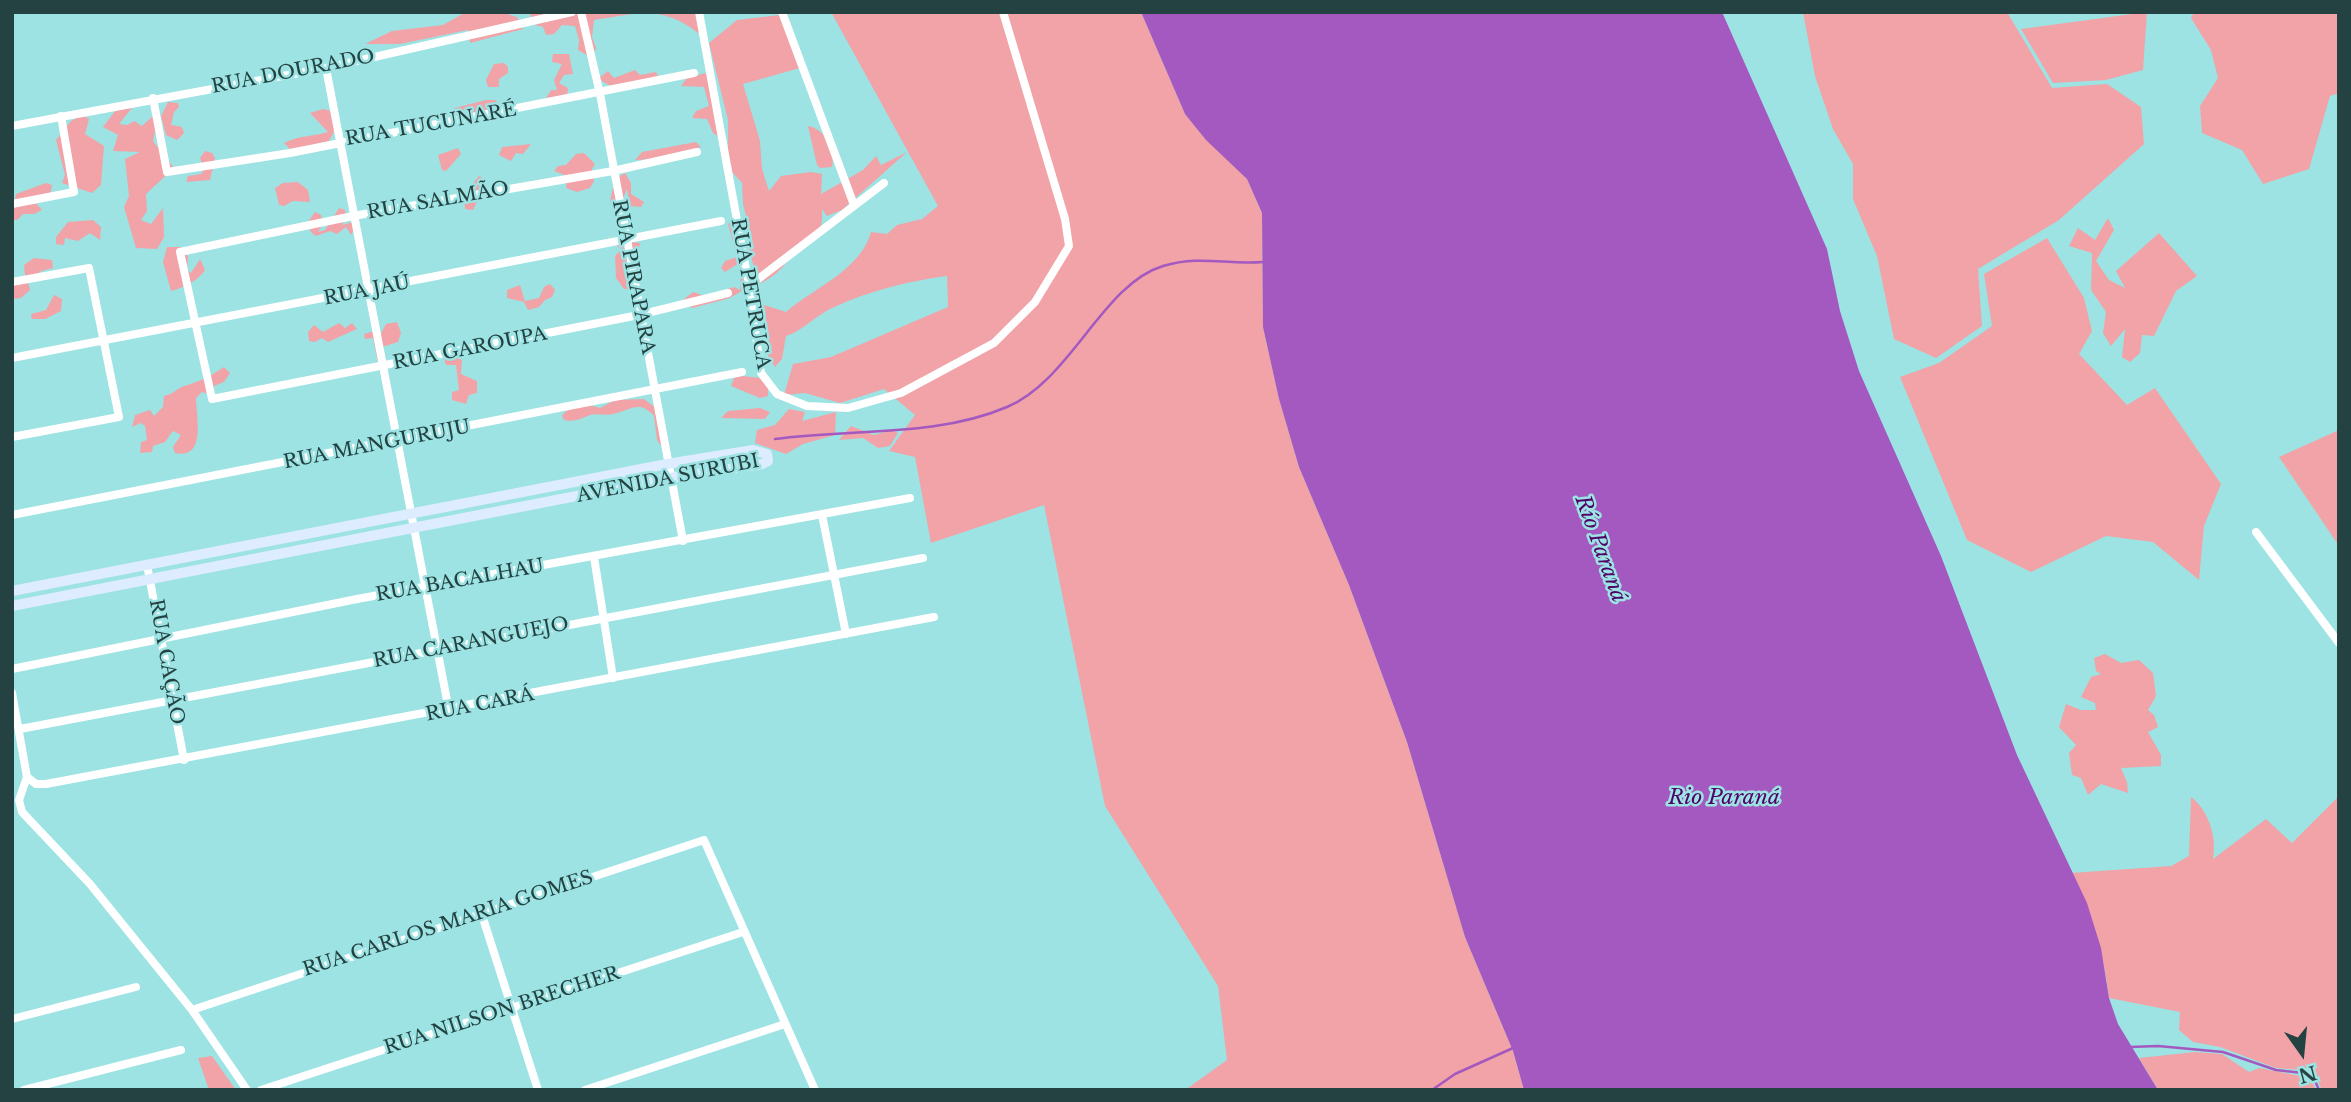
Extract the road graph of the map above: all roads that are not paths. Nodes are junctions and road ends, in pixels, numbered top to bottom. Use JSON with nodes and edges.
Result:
{"nodes":[{"id":1,"x":572,"y":12,"type":"edge"},
{"id":2,"x":581,"y":12,"type":"edge"},
{"id":3,"x":699,"y":12,"type":"edge"},
{"id":4,"x":782,"y":12,"type":"edge"},
{"id":5,"x":1003,"y":12,"type":"edge"},
{"id":6,"x":326,"y":68,"type":"junction"},
{"id":7,"x":694,"y":73,"type":"dead end"},
{"id":8,"x":600,"y":94,"type":"junction"},
{"id":9,"x":153,"y":99,"type":"junction"},
{"id":10,"x":61,"y":116,"type":"junction"},
{"id":11,"x":12,"y":126,"type":"edge"},
{"id":12,"x":340,"y":142,"type":"junction"},
{"id":13,"x":698,"y":152,"type":"dead end"},
{"id":14,"x":613,"y":171,"type":"junction"},
{"id":15,"x":884,"y":183,"type":"dead end"},
{"id":16,"x":12,"y":204,"type":"edge"},
{"id":17,"x":853,"y":205,"type":"junction"},
{"id":18,"x":353,"y":216,"type":"junction"},
{"id":19,"x":720,"y":221,"type":"dead end"},
{"id":20,"x":626,"y":240,"type":"junction"},
{"id":21,"x":12,"y":282,"type":"edge"},
{"id":22,"x":749,"y":286,"type":"junction"},
{"id":23,"x":368,"y":291,"type":"junction"},
{"id":24,"x":728,"y":293,"type":"dead end"},
{"id":25,"x":639,"y":316,"type":"junction"},
{"id":26,"x":197,"y":323,"type":"junction"},
{"id":27,"x":103,"y":341,"type":"junction"},
{"id":28,"x":12,"y":358,"type":"edge"},
{"id":29,"x":383,"y":366,"type":"junction"},
{"id":30,"x":742,"y":372,"type":"dead end"},
{"id":31,"x":656,"y":391,"type":"junction"},
{"id":32,"x":12,"y":437,"type":"edge"},
{"id":33,"x":399,"y":441,"type":"junction"},
{"id":34,"x":667,"y":464,"type":"junction"},
{"id":35,"x":669,"y":478,"type":"junction"},
{"id":36,"x":910,"y":498,"type":"dead end"},
{"id":37,"x":411,"y":514,"type":"junction"},
{"id":38,"x":822,"y":515,"type":"junction"},
{"id":39,"x":12,"y":516,"type":"edge"},
{"id":40,"x":414,"y":528,"type":"junction"},
{"id":41,"x":2256,"y":532,"type":"dead end"},
{"id":42,"x":683,"y":541,"type":"junction"},
{"id":43,"x":594,"y":556,"type":"junction"},
{"id":44,"x":923,"y":558,"type":"dead end"},
{"id":45,"x":147,"y":565,"type":"junction"},
{"id":46,"x":834,"y":576,"type":"junction"},
{"id":47,"x":151,"y":580,"type":"junction"},
{"id":48,"x":425,"y":588,"type":"junction"},
{"id":49,"x":12,"y":591,"type":"edge"},
{"id":50,"x":12,"y":606,"type":"edge"},
{"id":51,"x":603,"y":617,"type":"junction"},
{"id":52,"x":934,"y":617,"type":"dead end"},
{"id":53,"x":846,"y":634,"type":"junction"},
{"id":54,"x":161,"y":640,"type":"junction"},
{"id":55,"x":2339,"y":643,"type":"edge"},
{"id":56,"x":438,"y":649,"type":"junction"},
{"id":57,"x":12,"y":668,"type":"edge"},
{"id":58,"x":613,"y":678,"type":"junction"},
{"id":59,"x":12,"y":693,"type":"edge"},
{"id":60,"x":172,"y":702,"type":"junction"},
{"id":61,"x":449,"y":711,"type":"junction"},
{"id":62,"x":20,"y":729,"type":"junction"},
{"id":63,"x":184,"y":760,"type":"junction"},
{"id":64,"x":27,"y":777,"type":"junction"},
{"id":65,"x":481,"y":912,"type":"junction"},
{"id":66,"x":743,"y":932,"type":"junction"},
{"id":67,"x":136,"y":987,"type":"dead end"},
{"id":68,"x":512,"y":1008,"type":"junction"},
{"id":69,"x":192,"y":1010,"type":"junction"},
{"id":70,"x":12,"y":1019,"type":"edge"},
{"id":71,"x":785,"y":1024,"type":"junction"},
{"id":72,"x":181,"y":1050,"type":"dead end"},
{"id":73,"x":24,"y":1090,"type":"edge"},
{"id":74,"x":247,"y":1090,"type":"edge"},
{"id":75,"x":261,"y":1090,"type":"edge"},
{"id":76,"x":538,"y":1090,"type":"edge"},
{"id":77,"x":585,"y":1090,"type":"edge"},
{"id":78,"x":815,"y":1090,"type":"edge"}],
"edges":[{"from":1,"to":6,"type":"street","name":"RUA DOURADO"},
{"from":2,"to":8,"type":"street","name":"RUA PIRAPARA"},
{"from":3,"to":22,"type":"street","name":"RUA PETRUCA"},
{"from":4,"to":17,"type":"street"},
{"from":5,"to":22,"type":"street","name":"RUA PETRUCA"},
{"from":6,"to":9,"type":"street","name":"RUA DOURADO"},
{"from":6,"to":12,"type":"street"},
{"from":7,"to":8,"type":"street","name":"RUA TUCUNARÉ"},
{"from":8,"to":12,"type":"street","name":"RUA TUCUNARÉ"},
{"from":8,"to":14,"type":"street","name":"RUA PIRAPARA"},
{"from":9,"to":10,"type":"street","name":"RUA DOURADO"},
{"from":9,"to":12,"type":"street","name":"RUA TUCUNARÉ"},
{"from":10,"to":11,"type":"street","name":"RUA DOURADO"},
{"from":10,"to":16,"type":"street"},
{"from":12,"to":18,"type":"street"},
{"from":13,"to":14,"type":"street","name":"RUA SALMÃO"},
{"from":14,"to":18,"type":"street","name":"RUA SALMÃO"},
{"from":14,"to":20,"type":"street","name":"RUA PIRAPARA"},
{"from":15,"to":17,"type":"street"},
{"from":17,"to":22,"type":"street"},
{"from":18,"to":23,"type":"street"},
{"from":18,"to":26,"type":"street","name":"RUA SALMÃO"},
{"from":19,"to":20,"type":"street","name":"RUA JAÚ"},
{"from":20,"to":23,"type":"street","name":"RUA JAÚ"},
{"from":20,"to":25,"type":"street","name":"RUA PIRAPARA"},
{"from":21,"to":27,"type":"street"},
{"from":23,"to":26,"type":"street","name":"RUA JAÚ"},
{"from":23,"to":29,"type":"street"},
{"from":24,"to":25,"type":"street","name":"RUA GAROUPA"},
{"from":25,"to":29,"type":"street","name":"RUA GAROUPA"},
{"from":25,"to":31,"type":"street","name":"RUA PIRAPARA"},
{"from":26,"to":27,"type":"street","name":"RUA JAÚ"},
{"from":26,"to":29,"type":"street","name":"RUA GAROUPA"},
{"from":27,"to":28,"type":"street","name":"RUA JAÚ"},
{"from":27,"to":32,"type":"street"},
{"from":29,"to":33,"type":"street"},
{"from":30,"to":31,"type":"street","name":"RUA MANGURUJU"},
{"from":31,"to":33,"type":"street","name":"RUA MANGURUJU"},
{"from":31,"to":34,"type":"street","name":"RUA PIRAPARA"},
{"from":33,"to":37,"type":"street"},
{"from":33,"to":39,"type":"street","name":"RUA MANGURUJU"},
{"from":34,"to":35,"type":"street","name":"RUA PIRAPARA"},
{"from":34,"to":35,"type":"street","name":"AVENIDA SURUBI"},
{"from":34,"to":37,"type":"street","name":"AVENIDA SURUBI"},
{"from":35,"to":40,"type":"street","name":"AVENIDA SURUBI"},
{"from":35,"to":42,"type":"street","name":"RUA PIRAPARA"},
{"from":36,"to":38,"type":"street","name":"RUA BACALHAU"},
{"from":37,"to":40,"type":"street"},
{"from":37,"to":45,"type":"street","name":"AVENIDA SURUBI"},
{"from":38,"to":42,"type":"street","name":"RUA BACALHAU"},
{"from":38,"to":46,"type":"street"},
{"from":40,"to":47,"type":"street","name":"AVENIDA SURUBI"},
{"from":40,"to":48,"type":"street"},
{"from":41,"to":55,"type":"street"},
{"from":42,"to":43,"type":"street","name":"RUA BACALHAU"},
{"from":43,"to":48,"type":"street","name":"RUA BACALHAU"},
{"from":43,"to":51,"type":"street"},
{"from":44,"to":46,"type":"street","name":"RUA CARANGUEJO"},
{"from":45,"to":47,"type":"street","name":"RUA CAÇÃO"},
{"from":45,"to":49,"type":"street","name":"AVENIDA SURUBI"},
{"from":46,"to":51,"type":"street","name":"RUA CARANGUEJO"},
{"from":46,"to":53,"type":"street"},
{"from":47,"to":50,"type":"street","name":"AVENIDA SURUBI"},
{"from":47,"to":54,"type":"street","name":"RUA CAÇÃO"},
{"from":48,"to":54,"type":"street","name":"RUA BACALHAU"},
{"from":48,"to":56,"type":"street"},
{"from":51,"to":56,"type":"street","name":"RUA CARANGUEJO"},
{"from":51,"to":58,"type":"street"},
{"from":52,"to":53,"type":"street","name":"RUA CARÁ"},
{"from":53,"to":58,"type":"street","name":"RUA CARÁ"},
{"from":54,"to":57,"type":"street","name":"RUA BACALHAU"},
{"from":54,"to":60,"type":"street","name":"RUA CAÇÃO"},
{"from":56,"to":60,"type":"street","name":"RUA CARANGUEJO"},
{"from":56,"to":61,"type":"street"},
{"from":58,"to":61,"type":"street","name":"RUA CARÁ"},
{"from":59,"to":62,"type":"street"},
{"from":60,"to":62,"type":"street","name":"RUA CARANGUEJO"},
{"from":60,"to":63,"type":"street","name":"RUA CAÇÃO"},
{"from":61,"to":63,"type":"street","name":"RUA CARÁ"},
{"from":62,"to":64,"type":"street"},
{"from":63,"to":64,"type":"street","name":"RUA CARÁ"},
{"from":64,"to":69,"type":"street"},
{"from":65,"to":66,"type":"street","name":"RUA CARLOS MARIA GOMES"},
{"from":65,"to":68,"type":"street"},
{"from":65,"to":69,"type":"street","name":"RUA CARLOS MARIA GOMES"},
{"from":66,"to":68,"type":"street","name":"RUA NILSON BRECHER"},
{"from":66,"to":71,"type":"street"},
{"from":67,"to":70,"type":"street"},
{"from":68,"to":75,"type":"street","name":"RUA NILSON BRECHER"},
{"from":68,"to":76,"type":"street"},
{"from":69,"to":74,"type":"street"},
{"from":71,"to":77,"type":"street"},
{"from":71,"to":78,"type":"street"},
{"from":72,"to":73,"type":"street"}]}
